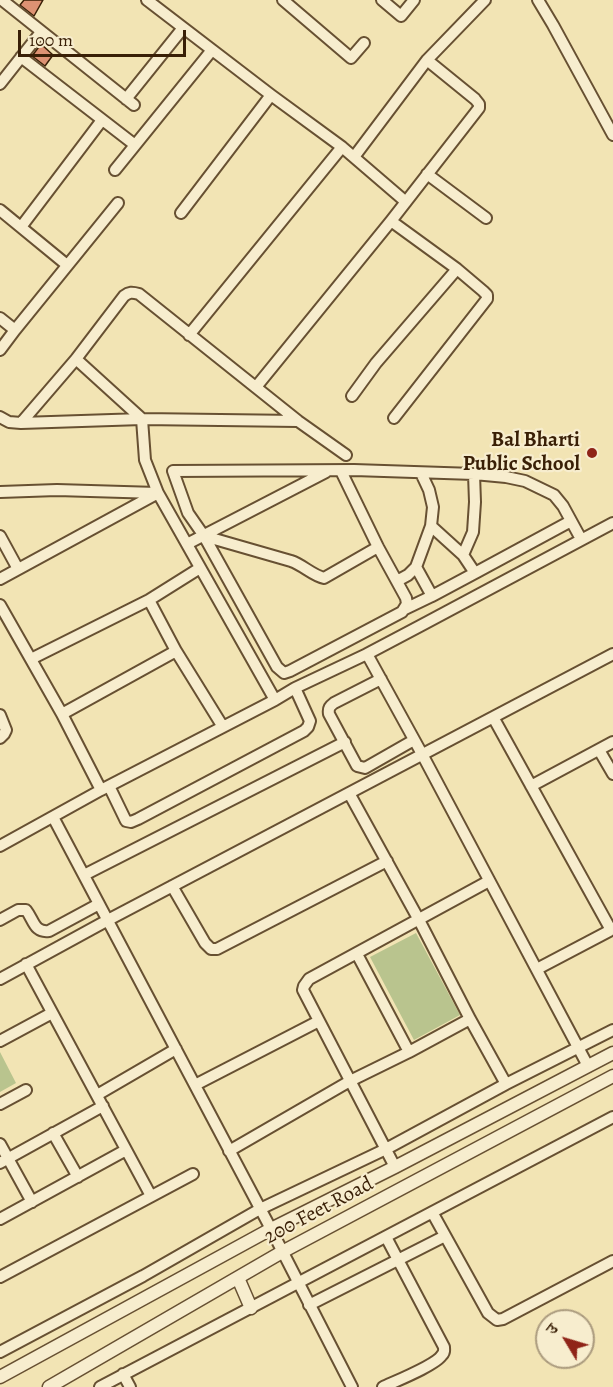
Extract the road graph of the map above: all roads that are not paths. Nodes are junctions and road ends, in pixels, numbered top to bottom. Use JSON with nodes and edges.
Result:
{"nodes":[{"id":1,"x":2,"y":0,"type":"edge"},
{"id":2,"x":147,"y":0,"type":"edge"},
{"id":3,"x":283,"y":0,"type":"edge"},
{"id":4,"x":382,"y":0,"type":"edge"},
{"id":5,"x":414,"y":0,"type":"edge"},
{"id":6,"x":485,"y":0,"type":"edge"},
{"id":7,"x":538,"y":0,"type":"edge"},
{"id":8,"x":183,"y":28,"type":"junction"},
{"id":9,"x":41,"y":32,"type":"junction"},
{"id":10,"x":364,"y":43,"type":"dead end"},
{"id":11,"x":212,"y":50,"type":"junction"},
{"id":12,"x":21,"y":57,"type":"junction"},
{"id":13,"x":427,"y":60,"type":"junction"},
{"id":14,"x":0,"y":84,"type":"edge"},
{"id":15,"x":271,"y":95,"type":"junction"},
{"id":16,"x":102,"y":120,"type":"junction"},
{"id":17,"x":613,"y":135,"type":"edge"},
{"id":18,"x":135,"y":145,"type":"junction"},
{"id":19,"x":342,"y":147,"type":"junction"},
{"id":20,"x":354,"y":157,"type":"junction"},
{"id":21,"x":115,"y":170,"type":"dead end"},
{"id":22,"x":427,"y":174,"type":"junction"},
{"id":23,"x":406,"y":202,"type":"junction"},
{"id":24,"x":118,"y":203,"type":"dead end"},
{"id":25,"x":0,"y":210,"type":"edge"},
{"id":26,"x":181,"y":213,"type":"dead end"},
{"id":27,"x":486,"y":218,"type":"dead end"},
{"id":28,"x":391,"y":221,"type":"junction"},
{"id":29,"x":21,"y":227,"type":"junction"},
{"id":30,"x":68,"y":265,"type":"junction"},
{"id":31,"x":457,"y":269,"type":"junction"},
{"id":32,"x":0,"y":318,"type":"edge"},
{"id":33,"x":15,"y":330,"type":"junction"},
{"id":34,"x":189,"y":335,"type":"junction"},
{"id":35,"x":0,"y":350,"type":"edge"},
{"id":36,"x":76,"y":359,"type":"junction"},
{"id":37,"x":255,"y":387,"type":"junction"},
{"id":38,"x":352,"y":396,"type":"dead end"},
{"id":39,"x":0,"y":417,"type":"edge"},
{"id":40,"x":394,"y":418,"type":"dead end"},
{"id":41,"x":142,"y":419,"type":"junction"},
{"id":42,"x":298,"y":421,"type":"junction"},
{"id":43,"x":21,"y":423,"type":"junction"},
{"id":44,"x":346,"y":455,"type":"dead end"},
{"id":45,"x":329,"y":471,"type":"junction"},
{"id":46,"x":341,"y":471,"type":"junction"},
{"id":47,"x":421,"y":473,"type":"junction"},
{"id":48,"x":474,"y":474,"type":"junction"},
{"id":49,"x":0,"y":492,"type":"edge"},
{"id":50,"x":158,"y":492,"type":"junction"},
{"id":51,"x":571,"y":521,"type":"junction"},
{"id":52,"x":613,"y":523,"type":"edge"},
{"id":53,"x":431,"y":526,"type":"junction"},
{"id":54,"x":0,"y":536,"type":"edge"},
{"id":55,"x":204,"y":536,"type":"junction"},
{"id":56,"x":581,"y":539,"type":"junction"},
{"id":57,"x":187,"y":544,"type":"junction"},
{"id":58,"x":378,"y":547,"type":"junction"},
{"id":59,"x":463,"y":555,"type":"junction"},
{"id":60,"x":416,"y":567,"type":"junction"},
{"id":61,"x":200,"y":568,"type":"junction"},
{"id":62,"x":18,"y":569,"type":"junction"},
{"id":63,"x":475,"y":573,"type":"junction"},
{"id":64,"x":0,"y":579,"type":"edge"},
{"id":65,"x":397,"y":581,"type":"junction"},
{"id":66,"x":432,"y":596,"type":"junction"},
{"id":67,"x":148,"y":600,"type":"junction"},
{"id":68,"x":0,"y":605,"type":"edge"},
{"id":69,"x":405,"y":609,"type":"junction"},
{"id":70,"x":176,"y":651,"type":"junction"},
{"id":71,"x":367,"y":654,"type":"junction"},
{"id":72,"x":613,"y":654,"type":"edge"},
{"id":73,"x":31,"y":659,"type":"junction"},
{"id":74,"x":381,"y":679,"type":"junction"},
{"id":75,"x":295,"y":688,"type":"junction"},
{"id":76,"x":275,"y":700,"type":"junction"},
{"id":77,"x":62,"y":714,"type":"junction"},
{"id":78,"x":0,"y":715,"type":"edge"},
{"id":79,"x":493,"y":717,"type":"junction"},
{"id":80,"x":223,"y":727,"type":"junction"},
{"id":81,"x":0,"y":738,"type":"edge"},
{"id":82,"x":414,"y":740,"type":"junction"},
{"id":83,"x":345,"y":742,"type":"junction"},
{"id":84,"x":613,"y":742,"type":"edge"},
{"id":85,"x":599,"y":750,"type":"junction"},
{"id":86,"x":422,"y":753,"type":"junction"},
{"id":87,"x":613,"y":774,"type":"edge"},
{"id":88,"x":531,"y":786,"type":"junction"},
{"id":89,"x":105,"y":788,"type":"junction"},
{"id":90,"x":349,"y":793,"type":"junction"},
{"id":91,"x":53,"y":817,"type":"junction"},
{"id":92,"x":0,"y":846,"type":"edge"},
{"id":93,"x":387,"y":861,"type":"junction"},
{"id":94,"x":84,"y":875,"type":"junction"},
{"id":95,"x":489,"y":881,"type":"junction"},
{"id":96,"x":172,"y":886,"type":"junction"},
{"id":97,"x":99,"y":904,"type":"junction"},
{"id":98,"x":0,"y":920,"type":"edge"},
{"id":99,"x":108,"y":920,"type":"junction"},
{"id":100,"x":419,"y":920,"type":"junction"},
{"id":101,"x":612,"y":930,"type":"edge"},
{"id":102,"x":357,"y":954,"type":"junction"},
{"id":103,"x":26,"y":964,"type":"junction"},
{"id":104,"x":537,"y":969,"type":"junction"},
{"id":105,"x":0,"y":979,"type":"edge"},
{"id":106,"x":52,"y":1012,"type":"junction"},
{"id":107,"x":470,"y":1019,"type":"junction"},
{"id":108,"x":318,"y":1021,"type":"junction"},
{"id":109,"x":613,"y":1030,"type":"edge"},
{"id":110,"x":0,"y":1041,"type":"edge"},
{"id":111,"x":578,"y":1048,"type":"junction"},
{"id":112,"x":176,"y":1049,"type":"junction"},
{"id":113,"x":409,"y":1052,"type":"junction"},
{"id":114,"x":613,"y":1053,"type":"edge"},
{"id":115,"x":588,"y":1066,"type":"junction"},
{"id":116,"x":613,"y":1076,"type":"edge"},
{"id":117,"x":350,"y":1081,"type":"junction"},
{"id":118,"x":506,"y":1084,"type":"junction"},
{"id":119,"x":195,"y":1085,"type":"junction"},
{"id":120,"x":26,"y":1090,"type":"dead end"},
{"id":121,"x":97,"y":1095,"type":"junction"},
{"id":122,"x":0,"y":1104,"type":"edge"},
{"id":123,"x":103,"y":1106,"type":"junction"},
{"id":124,"x":613,"y":1117,"type":"edge"},
{"id":125,"x":53,"y":1133,"type":"junction"},
{"id":126,"x":0,"y":1144,"type":"edge"},
{"id":127,"x":386,"y":1149,"type":"junction"},
{"id":128,"x":126,"y":1150,"type":"junction"},
{"id":129,"x":229,"y":1151,"type":"junction"},
{"id":130,"x":4,"y":1160,"type":"edge"},
{"id":131,"x":395,"y":1167,"type":"junction"},
{"id":132,"x":193,"y":1174,"type":"dead end"},
{"id":133,"x":78,"y":1177,"type":"junction"},
{"id":134,"x":151,"y":1196,"type":"junction"},
{"id":135,"x":32,"y":1202,"type":"junction"},
{"id":136,"x":260,"y":1209,"type":"junction"},
{"id":137,"x":432,"y":1212,"type":"junction"},
{"id":138,"x":0,"y":1219,"type":"edge"},
{"id":139,"x":271,"y":1229,"type":"junction"},
{"id":140,"x":445,"y":1236,"type":"junction"},
{"id":141,"x":386,"y":1237,"type":"junction"},
{"id":142,"x":282,"y":1252,"type":"junction"},
{"id":143,"x":399,"y":1259,"type":"junction"},
{"id":144,"x":613,"y":1261,"type":"edge"},
{"id":145,"x":1,"y":1272,"type":"edge"},
{"id":146,"x":238,"y":1278,"type":"junction"},
{"id":147,"x":298,"y":1284,"type":"junction"},
{"id":148,"x":309,"y":1305,"type":"junction"},
{"id":149,"x":251,"y":1308,"type":"junction"},
{"id":150,"x":0,"y":1352,"type":"edge"},
{"id":151,"x":123,"y":1374,"type":"junction"},
{"id":152,"x":0,"y":1377,"type":"edge"},
{"id":153,"x":49,"y":1387,"type":"edge"},
{"id":154,"x":100,"y":1387,"type":"edge"},
{"id":155,"x":129,"y":1387,"type":"edge"},
{"id":156,"x":352,"y":1387,"type":"edge"},
{"id":157,"x":383,"y":1387,"type":"edge"}],
"edges":[{"from":1,"to":9,"type":"street"},
{"from":2,"to":8,"type":"street"},
{"from":3,"to":10,"type":"street"},
{"from":4,"to":5,"type":"street"},
{"from":6,"to":13,"type":"street"},
{"from":7,"to":17,"type":"street"},
{"from":8,"to":9,"type":"street"},
{"from":8,"to":11,"type":"street"},
{"from":9,"to":12,"type":"street"},
{"from":11,"to":15,"type":"street"},
{"from":11,"to":18,"type":"street"},
{"from":12,"to":14,"type":"street"},
{"from":12,"to":16,"type":"street"},
{"from":13,"to":20,"type":"street"},
{"from":13,"to":22,"type":"street"},
{"from":15,"to":19,"type":"street"},
{"from":15,"to":26,"type":"street"},
{"from":16,"to":18,"type":"street"},
{"from":16,"to":29,"type":"street"},
{"from":18,"to":21,"type":"street"},
{"from":19,"to":20,"type":"street"},
{"from":19,"to":34,"type":"street"},
{"from":20,"to":23,"type":"street"},
{"from":22,"to":23,"type":"street"},
{"from":22,"to":27,"type":"street"},
{"from":23,"to":28,"type":"street"},
{"from":24,"to":30,"type":"street"},
{"from":25,"to":29,"type":"street"},
{"from":28,"to":31,"type":"street"},
{"from":28,"to":37,"type":"street"},
{"from":29,"to":30,"type":"street"},
{"from":30,"to":33,"type":"street"},
{"from":31,"to":38,"type":"street"},
{"from":31,"to":40,"type":"street"},
{"from":32,"to":33,"type":"street"},
{"from":33,"to":35,"type":"street"},
{"from":34,"to":36,"type":"street"},
{"from":34,"to":37,"type":"street"},
{"from":36,"to":41,"type":"street"},
{"from":36,"to":43,"type":"street"},
{"from":37,"to":42,"type":"street"},
{"from":39,"to":43,"type":"street"},
{"from":41,"to":42,"type":"street"},
{"from":41,"to":43,"type":"street"},
{"from":41,"to":50,"type":"street"},
{"from":42,"to":44,"type":"street"},
{"from":45,"to":46,"type":"street"},
{"from":45,"to":55,"type":"street"},
{"from":45,"to":55,"type":"street"},
{"from":46,"to":47,"type":"street"},
{"from":46,"to":58,"type":"street"},
{"from":47,"to":48,"type":"street"},
{"from":47,"to":53,"type":"street"},
{"from":48,"to":51,"type":"street"},
{"from":48,"to":59,"type":"street"},
{"from":49,"to":50,"type":"street"},
{"from":50,"to":57,"type":"street"},
{"from":50,"to":62,"type":"street"},
{"from":51,"to":56,"type":"street"},
{"from":51,"to":63,"type":"street"},
{"from":52,"to":56,"type":"street"},
{"from":53,"to":59,"type":"street"},
{"from":53,"to":60,"type":"street"},
{"from":54,"to":62,"type":"street"},
{"from":55,"to":57,"type":"street"},
{"from":55,"to":58,"type":"street"},
{"from":55,"to":69,"type":"street"},
{"from":56,"to":71,"type":"street"},
{"from":57,"to":61,"type":"street"},
{"from":58,"to":65,"type":"street"},
{"from":59,"to":63,"type":"street"},
{"from":60,"to":65,"type":"street"},
{"from":60,"to":66,"type":"street"},
{"from":61,"to":67,"type":"street"},
{"from":61,"to":76,"type":"street"},
{"from":62,"to":64,"type":"street"},
{"from":63,"to":66,"type":"street"},
{"from":65,"to":69,"type":"street"},
{"from":66,"to":69,"type":"street"},
{"from":67,"to":70,"type":"street"},
{"from":67,"to":73,"type":"street"},
{"from":68,"to":73,"type":"street"},
{"from":70,"to":77,"type":"street"},
{"from":70,"to":80,"type":"street"},
{"from":71,"to":74,"type":"street"},
{"from":71,"to":75,"type":"street"},
{"from":72,"to":79,"type":"street"},
{"from":73,"to":77,"type":"street"},
{"from":74,"to":82,"type":"street"},
{"from":74,"to":83,"type":"street"},
{"from":75,"to":76,"type":"street"},
{"from":75,"to":89,"type":"street"},
{"from":76,"to":80,"type":"street"},
{"from":77,"to":89,"type":"street"},
{"from":78,"to":81,"type":"street"},
{"from":79,"to":86,"type":"street"},
{"from":79,"to":88,"type":"street"},
{"from":80,"to":89,"type":"street"},
{"from":82,"to":83,"type":"street"},
{"from":82,"to":86,"type":"street"},
{"from":83,"to":94,"type":"street"},
{"from":84,"to":85,"type":"street"},
{"from":85,"to":87,"type":"street"},
{"from":85,"to":88,"type":"street"},
{"from":86,"to":90,"type":"street"},
{"from":86,"to":95,"type":"street"},
{"from":88,"to":101,"type":"street"},
{"from":89,"to":91,"type":"street"},
{"from":90,"to":93,"type":"street"},
{"from":90,"to":96,"type":"street"},
{"from":91,"to":92,"type":"street"},
{"from":91,"to":94,"type":"street"},
{"from":93,"to":96,"type":"street"},
{"from":93,"to":100,"type":"street"},
{"from":94,"to":97,"type":"street"},
{"from":95,"to":100,"type":"street"},
{"from":95,"to":104,"type":"street"},
{"from":96,"to":99,"type":"street"},
{"from":97,"to":98,"type":"street"},
{"from":97,"to":99,"type":"street"},
{"from":99,"to":103,"type":"street"},
{"from":99,"to":112,"type":"street"},
{"from":100,"to":102,"type":"street"},
{"from":100,"to":107,"type":"street"},
{"from":101,"to":104,"type":"street"},
{"from":102,"to":108,"type":"street"},
{"from":102,"to":113,"type":"street"},
{"from":103,"to":105,"type":"street"},
{"from":103,"to":106,"type":"street"},
{"from":104,"to":111,"type":"street"},
{"from":106,"to":110,"type":"street"},
{"from":106,"to":121,"type":"street"},
{"from":107,"to":113,"type":"street"},
{"from":107,"to":118,"type":"street"},
{"from":108,"to":117,"type":"street"},
{"from":108,"to":119,"type":"street"},
{"from":109,"to":111,"type":"street"},
{"from":111,"to":115,"type":"street"},
{"from":111,"to":118,"type":"street"},
{"from":112,"to":119,"type":"street"},
{"from":112,"to":121,"type":"street"},
{"from":113,"to":117,"type":"street"},
{"from":114,"to":115,"type":"street"},
{"from":115,"to":131,"type":"street"},
{"from":116,"to":142,"type":"street","name":"200 Feet Road"},
{"from":117,"to":127,"type":"street"},
{"from":117,"to":129,"type":"street"},
{"from":118,"to":127,"type":"street"},
{"from":119,"to":129,"type":"street"},
{"from":120,"to":122,"type":"street"},
{"from":121,"to":123,"type":"street"},
{"from":123,"to":125,"type":"street"},
{"from":123,"to":128,"type":"street"},
{"from":124,"to":137,"type":"street"},
{"from":125,"to":130,"type":"street"},
{"from":125,"to":133,"type":"street"},
{"from":126,"to":130,"type":"street"},
{"from":127,"to":131,"type":"street"},
{"from":127,"to":136,"type":"street"},
{"from":128,"to":133,"type":"street"},
{"from":128,"to":134,"type":"street"},
{"from":129,"to":136,"type":"street"},
{"from":130,"to":135,"type":"street"},
{"from":131,"to":139,"type":"street"},
{"from":132,"to":134,"type":"street"},
{"from":133,"to":135,"type":"street"},
{"from":134,"to":145,"type":"street"},
{"from":135,"to":138,"type":"street"},
{"from":136,"to":139,"type":"street"},
{"from":136,"to":150,"type":"street"},
{"from":137,"to":140,"type":"street"},
{"from":137,"to":141,"type":"street"},
{"from":139,"to":142,"type":"street"},
{"from":139,"to":152,"type":"street"},
{"from":140,"to":143,"type":"street"},
{"from":140,"to":144,"type":"street"},
{"from":141,"to":143,"type":"street"},
{"from":141,"to":147,"type":"street"},
{"from":142,"to":146,"type":"street","name":"200 Feet Road"},
{"from":142,"to":147,"type":"street"},
{"from":143,"to":148,"type":"street"},
{"from":143,"to":157,"type":"street"},
{"from":146,"to":149,"type":"street"},
{"from":146,"to":153,"type":"street","name":"200 Feet Road"},
{"from":147,"to":148,"type":"street"},
{"from":147,"to":149,"type":"street"},
{"from":148,"to":156,"type":"street"},
{"from":149,"to":151,"type":"street"},
{"from":151,"to":154,"type":"street"},
{"from":151,"to":155,"type":"street"}]}
